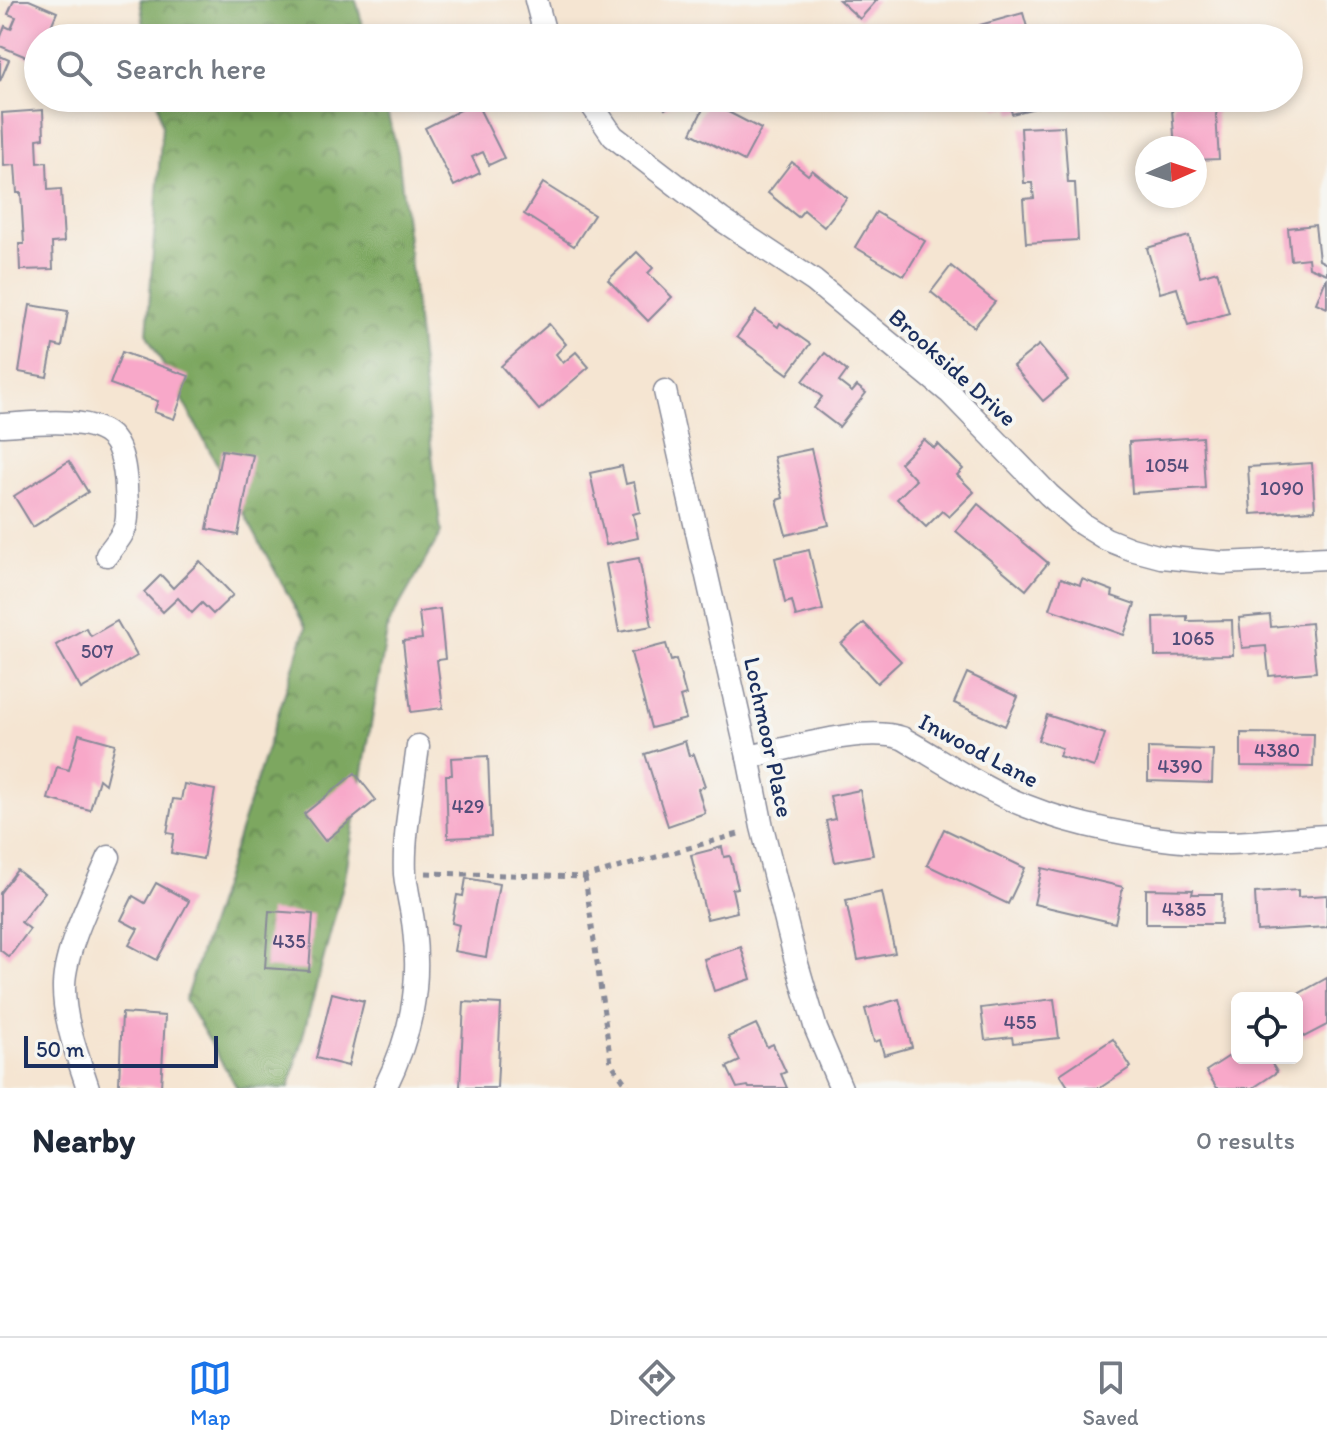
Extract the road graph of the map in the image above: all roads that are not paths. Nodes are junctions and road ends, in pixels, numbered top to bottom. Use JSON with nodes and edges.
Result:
{"nodes":[{"id":1,"x":536,"y":0,"type":"edge"},
{"id":2,"x":542,"y":24,"type":"edge"},
{"id":3,"x":597,"y":112,"type":"edge"},
{"id":4,"x":665,"y":391,"type":"dead end"},
{"id":5,"x":0,"y":425,"type":"edge"},
{"id":6,"x":107,"y":555,"type":"dead end"},
{"id":7,"x":1327,"y":558,"type":"edge"},
{"id":8,"x":418,"y":746,"type":"dead end"},
{"id":9,"x":748,"y":757,"type":"junction"},
{"id":10,"x":1327,"y":836,"type":"edge"},
{"id":11,"x":109,"y":857,"type":"dead end"},
{"id":12,"x":88,"y":1088,"type":"edge"},
{"id":13,"x":385,"y":1088,"type":"edge"},
{"id":14,"x":841,"y":1088,"type":"edge"}],
"edges":[{"from":1,"to":2,"type":"street"},
{"from":3,"to":7,"type":"street","name":"Brookside Drive"},
{"from":4,"to":9,"type":"street","name":"Lochmoor Place"},
{"from":5,"to":6,"type":"street"},
{"from":8,"to":13,"type":"street"},
{"from":9,"to":10,"type":"street","name":"Inwood Lane"},
{"from":9,"to":14,"type":"street","name":"Lochmoor Place"},
{"from":11,"to":12,"type":"street"}]}
